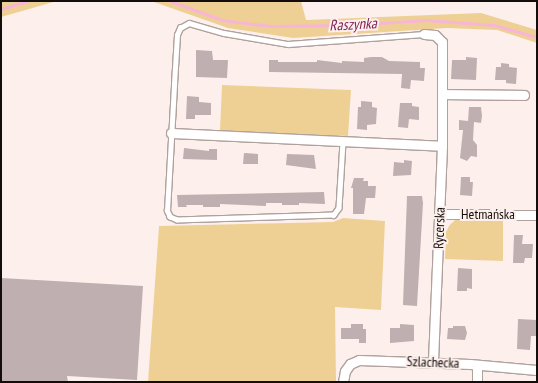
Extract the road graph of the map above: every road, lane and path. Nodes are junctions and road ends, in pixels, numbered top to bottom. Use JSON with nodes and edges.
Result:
{"nodes":[{"id":1,"x":424,"y":34,"type":"joint"},
{"id":2,"x":443,"y":94,"type":"junction"},
{"id":3,"x":524,"y":96,"type":"dead end"},
{"id":4,"x":171,"y":133,"type":"junction"},
{"id":5,"x":343,"y":142,"type":"junction"},
{"id":6,"x":442,"y":146,"type":"junction"},
{"id":7,"x":440,"y":214,"type":"junction"},
{"id":8,"x":537,"y":214,"type":"edge"},
{"id":9,"x":433,"y":362,"type":"junction"},
{"id":10,"x":477,"y":365,"type":"junction"},
{"id":11,"x":537,"y":370,"type":"edge"},
{"id":12,"x":343,"y":382,"type":"edge"},
{"id":13,"x":476,"y":382,"type":"edge"}],
"edges":[{"from":1,"to":2,"type":"street","name":"Rycerska"},
{"from":1,"to":4,"type":"lane"},
{"from":2,"to":3,"type":"street"},
{"from":2,"to":6,"type":"street","name":"Rycerska"},
{"from":4,"to":5,"type":"street"},
{"from":4,"to":5,"type":"lane"},
{"from":5,"to":6,"type":"street"},
{"from":6,"to":7,"type":"street","name":"Rycerska"},
{"from":7,"to":8,"type":"street","name":"Hetmańska"},
{"from":7,"to":9,"type":"street","name":"Rycerska"},
{"from":9,"to":10,"type":"street","name":"Szlachecka"},
{"from":9,"to":12,"type":"street","name":"Szlachecka"},
{"from":10,"to":11,"type":"street","name":"Szlachecka"},
{"from":10,"to":13,"type":"street"}]}
